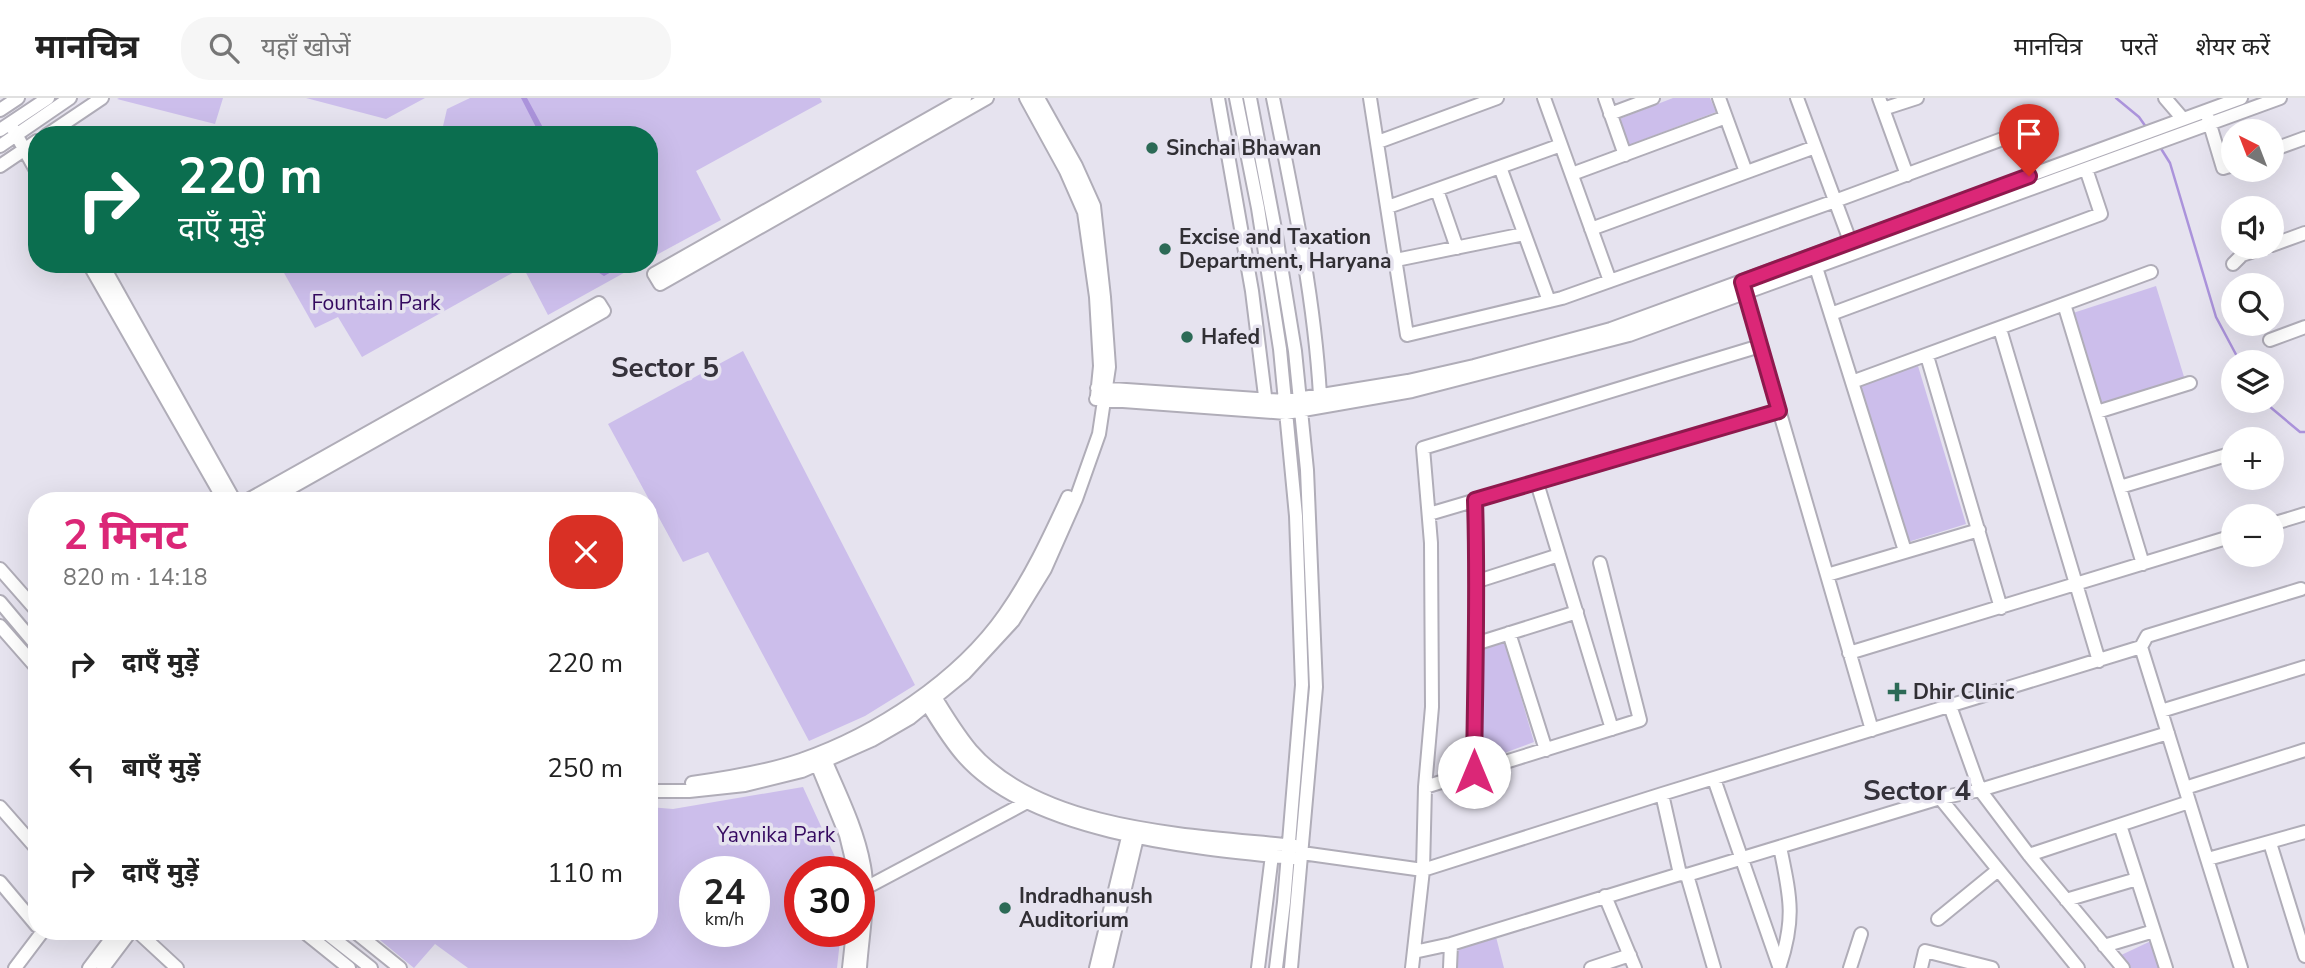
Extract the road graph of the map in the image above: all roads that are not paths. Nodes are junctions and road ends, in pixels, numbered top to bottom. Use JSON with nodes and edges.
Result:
{"nodes":[{"id":1,"x":18,"y":98,"type":"edge"},
{"id":2,"x":48,"y":98,"type":"edge"},
{"id":3,"x":70,"y":98,"type":"edge"},
{"id":4,"x":102,"y":98,"type":"edge"},
{"id":5,"x":965,"y":98,"type":"edge"},
{"id":6,"x":986,"y":98,"type":"edge"},
{"id":7,"x":1026,"y":98,"type":"edge"},
{"id":8,"x":1038,"y":98,"type":"edge"},
{"id":9,"x":1218,"y":98,"type":"edge"},
{"id":10,"x":1236,"y":98,"type":"edge"},
{"id":11,"x":1250,"y":98,"type":"edge"},
{"id":12,"x":1273,"y":98,"type":"edge"},
{"id":13,"x":1370,"y":98,"type":"edge"},
{"id":14,"x":1497,"y":98,"type":"edge"},
{"id":15,"x":1544,"y":98,"type":"edge"},
{"id":16,"x":1605,"y":98,"type":"edge"},
{"id":17,"x":1653,"y":98,"type":"edge"},
{"id":18,"x":1719,"y":98,"type":"edge"},
{"id":19,"x":1797,"y":98,"type":"edge"},
{"id":20,"x":1917,"y":98,"type":"edge"},
{"id":21,"x":2165,"y":98,"type":"edge"},
{"id":22,"x":2241,"y":98,"type":"edge"},
{"id":23,"x":2280,"y":98,"type":"edge"},
{"id":24,"x":1478,"y":101,"type":"edge"},
{"id":25,"x":1882,"y":104,"type":"edge"},
{"id":26,"x":0,"y":110,"type":"edge"},
{"id":27,"x":1610,"y":114,"type":"junction"},
{"id":28,"x":1726,"y":117,"type":"junction"},
{"id":29,"x":2208,"y":117,"type":"junction"},
{"id":30,"x":2180,"y":125,"type":"junction"},
{"id":31,"x":60,"y":126,"type":"edge"},
{"id":32,"x":14,"y":127,"type":"edge"},
{"id":33,"x":2044,"y":128,"type":"dead end"},
{"id":34,"x":2305,"y":138,"type":"edge"},
{"id":35,"x":28,"y":141,"type":"edge"},
{"id":36,"x":1378,"y":142,"type":"junction"},
{"id":37,"x":1561,"y":145,"type":"junction"},
{"id":38,"x":2133,"y":145,"type":"junction"},
{"id":39,"x":0,"y":146,"type":"edge"},
{"id":40,"x":2284,"y":146,"type":"edge"},
{"id":41,"x":1815,"y":147,"type":"junction"},
{"id":42,"x":28,"y":149,"type":"edge"},
{"id":43,"x":1625,"y":155,"type":"junction"},
{"id":44,"x":2221,"y":161,"type":"edge"},
{"id":45,"x":0,"y":166,"type":"edge"},
{"id":46,"x":1500,"y":167,"type":"junction"},
{"id":47,"x":2086,"y":169,"type":"junction"},
{"id":48,"x":1746,"y":173,"type":"junction"},
{"id":49,"x":1572,"y":174,"type":"junction"},
{"id":50,"x":1906,"y":175,"type":"junction"},
{"id":51,"x":1437,"y":190,"type":"junction"},
{"id":52,"x":1835,"y":201,"type":"junction"},
{"id":53,"x":1388,"y":207,"type":"junction"},
{"id":54,"x":1591,"y":229,"type":"junction"},
{"id":55,"x":2305,"y":233,"type":"edge"},
{"id":56,"x":1524,"y":234,"type":"junction"},
{"id":57,"x":2284,"y":241,"type":"edge"},
{"id":58,"x":1457,"y":248,"type":"junction"},
{"id":59,"x":1852,"y":248,"type":"junction"},
{"id":60,"x":1095,"y":255,"type":"junction"},
{"id":61,"x":2238,"y":259,"type":"edge"},
{"id":62,"x":1396,"y":260,"type":"junction"},
{"id":63,"x":1814,"y":262,"type":"junction"},
{"id":64,"x":2233,"y":264,"type":"dead end"},
{"id":65,"x":658,"y":272,"type":"edge"},
{"id":66,"x":2151,"y":272,"type":"dead end"},
{"id":67,"x":94,"y":273,"type":"edge"},
{"id":68,"x":107,"y":273,"type":"edge"},
{"id":69,"x":656,"y":273,"type":"edge"},
{"id":70,"x":1610,"y":281,"type":"junction"},
{"id":71,"x":1743,"y":288,"type":"junction"},
{"id":72,"x":1549,"y":301,"type":"junction"},
{"id":73,"x":2064,"y":304,"type":"junction"},
{"id":74,"x":591,"y":313,"type":"dead end"},
{"id":75,"x":1831,"y":313,"type":"junction"},
{"id":76,"x":568,"y":326,"type":"junction"},
{"id":77,"x":2305,"y":327,"type":"edge"},
{"id":78,"x":2000,"y":328,"type":"junction"},
{"id":79,"x":2270,"y":340,"type":"dead end"},
{"id":80,"x":1760,"y":346,"type":"junction"},
{"id":81,"x":1927,"y":356,"type":"junction"},
{"id":82,"x":1852,"y":382,"type":"junction"},
{"id":83,"x":2190,"y":383,"type":"dead end"},
{"id":84,"x":1101,"y":394,"type":"junction"},
{"id":85,"x":1320,"y":395,"type":"junction"},
{"id":86,"x":1301,"y":404,"type":"junction"},
{"id":87,"x":1266,"y":405,"type":"junction"},
{"id":88,"x":1286,"y":407,"type":"junction"},
{"id":89,"x":1779,"y":411,"type":"junction"},
{"id":90,"x":2097,"y":412,"type":"junction"},
{"id":91,"x":2221,"y":457,"type":"edge"},
{"id":92,"x":1537,"y":483,"type":"junction"},
{"id":93,"x":2120,"y":487,"type":"junction"},
{"id":94,"x":219,"y":492,"type":"edge"},
{"id":95,"x":230,"y":492,"type":"edge"},
{"id":96,"x":263,"y":492,"type":"edge"},
{"id":97,"x":282,"y":492,"type":"edge"},
{"id":98,"x":1475,"y":500,"type":"junction"},
{"id":99,"x":1429,"y":514,"type":"junction"},
{"id":100,"x":2305,"y":514,"type":"edge"},
{"id":101,"x":2284,"y":520,"type":"edge"},
{"id":102,"x":1979,"y":530,"type":"junction"},
{"id":103,"x":2221,"y":540,"type":"edge"},
{"id":104,"x":1905,"y":551,"type":"junction"},
{"id":105,"x":1559,"y":555,"type":"junction"},
{"id":106,"x":1600,"y":563,"type":"dead end"},
{"id":107,"x":2143,"y":564,"type":"junction"},
{"id":108,"x":0,"y":569,"type":"edge"},
{"id":109,"x":1827,"y":575,"type":"junction"},
{"id":110,"x":1478,"y":581,"type":"junction"},
{"id":111,"x":2076,"y":584,"type":"junction"},
{"id":112,"x":2301,"y":589,"type":"dead end"},
{"id":113,"x":28,"y":601,"type":"edge"},
{"id":114,"x":0,"y":602,"type":"edge"},
{"id":115,"x":2001,"y":608,"type":"junction"},
{"id":116,"x":1577,"y":612,"type":"junction"},
{"id":117,"x":13,"y":618,"type":"junction"},
{"id":118,"x":28,"y":618,"type":"edge"},
{"id":119,"x":0,"y":627,"type":"edge"},
{"id":120,"x":1509,"y":633,"type":"junction"},
{"id":121,"x":28,"y":636,"type":"edge"},
{"id":122,"x":1475,"y":644,"type":"junction"},
{"id":123,"x":2141,"y":647,"type":"junction"},
{"id":124,"x":1849,"y":653,"type":"junction"},
{"id":125,"x":28,"y":658,"type":"edge"},
{"id":126,"x":2099,"y":661,"type":"junction"},
{"id":127,"x":2305,"y":667,"type":"edge"},
{"id":128,"x":928,"y":696,"type":"junction"},
{"id":129,"x":1950,"y":706,"type":"junction"},
{"id":130,"x":2161,"y":711,"type":"junction"},
{"id":131,"x":1612,"y":730,"type":"junction"},
{"id":132,"x":1872,"y":730,"type":"junction"},
{"id":133,"x":2168,"y":733,"type":"junction"},
{"id":134,"x":1546,"y":750,"type":"junction"},
{"id":135,"x":2305,"y":750,"type":"edge"},
{"id":136,"x":819,"y":758,"type":"junction"},
{"id":137,"x":1474,"y":772,"type":"junction"},
{"id":138,"x":1714,"y":779,"type":"junction"},
{"id":139,"x":658,"y":783,"type":"edge"},
{"id":140,"x":1425,"y":787,"type":"junction"},
{"id":141,"x":2185,"y":788,"type":"junction"},
{"id":142,"x":1980,"y":790,"type":"junction"},
{"id":143,"x":658,"y":791,"type":"edge"},
{"id":144,"x":1662,"y":794,"type":"junction"},
{"id":145,"x":1940,"y":798,"type":"junction"},
{"id":146,"x":1032,"y":800,"type":"junction"},
{"id":147,"x":2189,"y":802,"type":"junction"},
{"id":148,"x":0,"y":807,"type":"edge"},
{"id":149,"x":2120,"y":825,"type":"junction"},
{"id":150,"x":1134,"y":831,"type":"junction"},
{"id":151,"x":2305,"y":832,"type":"edge"},
{"id":152,"x":28,"y":839,"type":"edge"},
{"id":153,"x":2270,"y":843,"type":"junction"},
{"id":154,"x":1780,"y":847,"type":"junction"},
{"id":155,"x":1288,"y":851,"type":"junction"},
{"id":156,"x":1302,"y":853,"type":"junction"},
{"id":157,"x":1272,"y":855,"type":"junction"},
{"id":158,"x":2029,"y":855,"type":"junction"},
{"id":159,"x":851,"y":856,"type":"edge"},
{"id":160,"x":861,"y":856,"type":"edge"},
{"id":161,"x":1741,"y":859,"type":"junction"},
{"id":162,"x":2208,"y":859,"type":"junction"},
{"id":163,"x":1423,"y":870,"type":"junction"},
{"id":164,"x":1998,"y":870,"type":"junction"},
{"id":165,"x":1683,"y":875,"type":"junction"},
{"id":166,"x":2137,"y":879,"type":"junction"},
{"id":167,"x":875,"y":882,"type":"edge"},
{"id":168,"x":2,"y":890,"type":"edge"},
{"id":169,"x":1605,"y":896,"type":"junction"},
{"id":170,"x":2066,"y":900,"type":"junction"},
{"id":171,"x":28,"y":917,"type":"edge"},
{"id":172,"x":1938,"y":919,"type":"dead end"},
{"id":173,"x":2154,"y":931,"type":"junction"},
{"id":174,"x":1861,"y":934,"type":"dead end"},
{"id":175,"x":34,"y":940,"type":"edge"},
{"id":176,"x":108,"y":940,"type":"edge"},
{"id":177,"x":124,"y":940,"type":"edge"},
{"id":178,"x":147,"y":940,"type":"edge"},
{"id":179,"x":314,"y":940,"type":"edge"},
{"id":180,"x":335,"y":940,"type":"edge"},
{"id":181,"x":365,"y":940,"type":"edge"},
{"id":182,"x":1451,"y":944,"type":"junction"},
{"id":183,"x":2104,"y":946,"type":"junction"},
{"id":184,"x":851,"y":947,"type":"edge"},
{"id":185,"x":861,"y":947,"type":"edge"},
{"id":186,"x":1414,"y":952,"type":"junction"},
{"id":187,"x":2305,"y":956,"type":"edge"},
{"id":188,"x":1633,"y":961,"type":"edge"},
{"id":189,"x":1958,"y":963,"type":"edge"},
{"id":190,"x":1779,"y":967,"type":"edge"},
{"id":191,"x":16,"y":968,"type":"edge"},
{"id":192,"x":89,"y":968,"type":"edge"},
{"id":193,"x":103,"y":968,"type":"edge"},
{"id":194,"x":177,"y":968,"type":"edge"},
{"id":195,"x":349,"y":968,"type":"edge"},
{"id":196,"x":371,"y":968,"type":"edge"},
{"id":197,"x":400,"y":968,"type":"edge"},
{"id":198,"x":849,"y":968,"type":"edge"},
{"id":199,"x":860,"y":968,"type":"edge"},
{"id":200,"x":1096,"y":968,"type":"edge"},
{"id":201,"x":1106,"y":968,"type":"edge"},
{"id":202,"x":1258,"y":968,"type":"edge"},
{"id":203,"x":1276,"y":968,"type":"edge"},
{"id":204,"x":1291,"y":968,"type":"edge"},
{"id":205,"x":1412,"y":968,"type":"edge"},
{"id":206,"x":1450,"y":968,"type":"edge"},
{"id":207,"x":1591,"y":968,"type":"edge"},
{"id":208,"x":1714,"y":968,"type":"edge"},
{"id":209,"x":1850,"y":968,"type":"edge"},
{"id":210,"x":1921,"y":968,"type":"edge"},
{"id":211,"x":1992,"y":968,"type":"edge"},
{"id":212,"x":2078,"y":968,"type":"edge"},
{"id":213,"x":2123,"y":968,"type":"edge"},
{"id":214,"x":2166,"y":968,"type":"edge"},
{"id":215,"x":2241,"y":968,"type":"edge"}],
"edges":[{"from":1,"to":26,"type":"street"},
{"from":2,"to":32,"type":"street"},
{"from":3,"to":32,"type":"street"},
{"from":4,"to":31,"type":"street"},
{"from":5,"to":65,"type":"street"},
{"from":6,"to":69,"type":"street"},
{"from":7,"to":60,"type":"street"},
{"from":8,"to":60,"type":"street"},
{"from":9,"to":87,"type":"street"},
{"from":10,"to":88,"type":"street"},
{"from":11,"to":86,"type":"street"},
{"from":12,"to":85,"type":"street"},
{"from":13,"to":36,"type":"street"},
{"from":14,"to":24,"type":"street"},
{"from":15,"to":37,"type":"street"},
{"from":16,"to":27,"type":"street"},
{"from":17,"to":27,"type":"street"},
{"from":18,"to":28,"type":"street"},
{"from":19,"to":41,"type":"street"},
{"from":20,"to":25,"type":"street"},
{"from":21,"to":30,"type":"street"},
{"from":22,"to":29,"type":"street"},
{"from":23,"to":29,"type":"street"},
{"from":24,"to":36,"type":"street"},
{"from":25,"to":50,"type":"street"},
{"from":27,"to":43,"type":"street"},
{"from":28,"to":43,"type":"street"},
{"from":28,"to":48,"type":"street"},
{"from":29,"to":30,"type":"street"},
{"from":29,"to":44,"type":"street"},
{"from":30,"to":38,"type":"street"},
{"from":32,"to":35,"type":"street"},
{"from":32,"to":39,"type":"street"},
{"from":33,"to":50,"type":"street"},
{"from":34,"to":40,"type":"street"},
{"from":36,"to":53,"type":"street"},
{"from":37,"to":46,"type":"street"},
{"from":37,"to":49,"type":"street"},
{"from":38,"to":47,"type":"street"},
{"from":38,"to":59,"type":"street"},
{"from":41,"to":48,"type":"street"},
{"from":41,"to":52,"type":"street"},
{"from":42,"to":45,"type":"street"},
{"from":43,"to":49,"type":"street"},
{"from":46,"to":51,"type":"street"},
{"from":46,"to":56,"type":"street"},
{"from":47,"to":59,"type":"street"},
{"from":47,"to":75,"type":"street"},
{"from":48,"to":54,"type":"street"},
{"from":49,"to":54,"type":"street"},
{"from":50,"to":52,"type":"street"},
{"from":51,"to":53,"type":"street"},
{"from":51,"to":58,"type":"street"},
{"from":52,"to":59,"type":"street"},
{"from":52,"to":70,"type":"street"},
{"from":53,"to":62,"type":"street"},
{"from":54,"to":70,"type":"street"},
{"from":55,"to":57,"type":"street"},
{"from":56,"to":58,"type":"street"},
{"from":56,"to":72,"type":"street"},
{"from":58,"to":62,"type":"street"},
{"from":59,"to":63,"type":"street"},
{"from":60,"to":84,"type":"street"},
{"from":61,"to":64,"type":"street"},
{"from":62,"to":72,"type":"street"},
{"from":63,"to":71,"type":"street"},
{"from":63,"to":75,"type":"street"},
{"from":66,"to":73,"type":"street"},
{"from":67,"to":94,"type":"street"},
{"from":68,"to":95,"type":"street"},
{"from":70,"to":72,"type":"street"},
{"from":71,"to":80,"type":"street"},
{"from":71,"to":85,"type":"street"},
{"from":71,"to":86,"type":"street"},
{"from":73,"to":78,"type":"street"},
{"from":73,"to":90,"type":"street"},
{"from":74,"to":76,"type":"street"},
{"from":75,"to":82,"type":"street"},
{"from":76,"to":96,"type":"street"},
{"from":76,"to":97,"type":"street"},
{"from":77,"to":79,"type":"street"},
{"from":78,"to":81,"type":"street"},
{"from":78,"to":111,"type":"street"},
{"from":80,"to":89,"type":"street"},
{"from":80,"to":99,"type":"street"},
{"from":81,"to":82,"type":"street"},
{"from":81,"to":102,"type":"street"},
{"from":82,"to":104,"type":"street"},
{"from":83,"to":90,"type":"street"},
{"from":84,"to":87,"type":"street"},
{"from":84,"to":128,"type":"street"},
{"from":85,"to":86,"type":"street"},
{"from":86,"to":88,"type":"street"},
{"from":86,"to":156,"type":"street"},
{"from":87,"to":88,"type":"street"},
{"from":88,"to":155,"type":"street"},
{"from":89,"to":92,"type":"street"},
{"from":89,"to":109,"type":"street"},
{"from":90,"to":93,"type":"street"},
{"from":91,"to":93,"type":"street"},
{"from":92,"to":98,"type":"street"},
{"from":92,"to":105,"type":"street"},
{"from":93,"to":107,"type":"street"},
{"from":98,"to":99,"type":"street"},
{"from":98,"to":110,"type":"street"},
{"from":99,"to":140,"type":"street"},
{"from":100,"to":101,"type":"street"},
{"from":102,"to":104,"type":"street"},
{"from":102,"to":115,"type":"street"},
{"from":103,"to":107,"type":"street"},
{"from":104,"to":109,"type":"street"},
{"from":105,"to":110,"type":"street"},
{"from":105,"to":116,"type":"street"},
{"from":106,"to":131,"type":"street"},
{"from":107,"to":111,"type":"street"},
{"from":108,"to":113,"type":"street"},
{"from":109,"to":124,"type":"street"},
{"from":110,"to":122,"type":"street"},
{"from":111,"to":115,"type":"street"},
{"from":111,"to":126,"type":"street"},
{"from":112,"to":123,"type":"street"},
{"from":114,"to":117,"type":"street"},
{"from":115,"to":124,"type":"street"},
{"from":116,"to":120,"type":"street"},
{"from":116,"to":131,"type":"street"},
{"from":117,"to":118,"type":"street"},
{"from":117,"to":121,"type":"street"},
{"from":119,"to":125,"type":"street"},
{"from":120,"to":122,"type":"street"},
{"from":120,"to":134,"type":"street"},
{"from":122,"to":137,"type":"street"},
{"from":123,"to":126,"type":"street"},
{"from":123,"to":130,"type":"street"},
{"from":124,"to":132,"type":"street"},
{"from":126,"to":129,"type":"street"},
{"from":127,"to":130,"type":"street"},
{"from":128,"to":136,"type":"street"},
{"from":128,"to":146,"type":"street"},
{"from":129,"to":132,"type":"street"},
{"from":129,"to":142,"type":"street"},
{"from":130,"to":133,"type":"street"},
{"from":131,"to":134,"type":"street"},
{"from":132,"to":138,"type":"street"},
{"from":133,"to":141,"type":"street"},
{"from":133,"to":142,"type":"street"},
{"from":134,"to":137,"type":"street"},
{"from":135,"to":141,"type":"street"},
{"from":136,"to":139,"type":"street"},
{"from":136,"to":143,"type":"street"},
{"from":136,"to":159,"type":"street"},
{"from":136,"to":160,"type":"street"},
{"from":137,"to":140,"type":"street"},
{"from":138,"to":144,"type":"street"},
{"from":138,"to":161,"type":"street"},
{"from":140,"to":163,"type":"street"},
{"from":141,"to":147,"type":"street"},
{"from":142,"to":145,"type":"street"},
{"from":142,"to":158,"type":"street"},
{"from":144,"to":163,"type":"street"},
{"from":144,"to":165,"type":"street"},
{"from":145,"to":154,"type":"street"},
{"from":145,"to":164,"type":"street"},
{"from":146,"to":150,"type":"street"},
{"from":146,"to":167,"type":"street"},
{"from":147,"to":149,"type":"street"},
{"from":147,"to":162,"type":"street"},
{"from":148,"to":152,"type":"street"},
{"from":149,"to":158,"type":"street"},
{"from":149,"to":166,"type":"street"},
{"from":150,"to":155,"type":"street"},
{"from":150,"to":157,"type":"street"},
{"from":150,"to":200,"type":"street"},
{"from":150,"to":201,"type":"street"},
{"from":151,"to":153,"type":"street"},
{"from":153,"to":162,"type":"street"},
{"from":153,"to":187,"type":"street"},
{"from":154,"to":161,"type":"street"},
{"from":154,"to":190,"type":"street"},
{"from":155,"to":156,"type":"street"},
{"from":155,"to":157,"type":"street"},
{"from":155,"to":203,"type":"street"},
{"from":156,"to":163,"type":"street"},
{"from":156,"to":204,"type":"street"},
{"from":157,"to":202,"type":"street"},
{"from":158,"to":170,"type":"street"},
{"from":161,"to":165,"type":"street"},
{"from":161,"to":190,"type":"street"},
{"from":162,"to":215,"type":"street"},
{"from":163,"to":186,"type":"street"},
{"from":164,"to":172,"type":"street"},
{"from":164,"to":212,"type":"street"},
{"from":165,"to":169,"type":"street"},
{"from":165,"to":208,"type":"street"},
{"from":166,"to":170,"type":"street"},
{"from":166,"to":173,"type":"street"},
{"from":168,"to":171,"type":"street"},
{"from":169,"to":182,"type":"street"},
{"from":169,"to":188,"type":"street"},
{"from":170,"to":183,"type":"street"},
{"from":173,"to":183,"type":"street"},
{"from":173,"to":214,"type":"street"},
{"from":174,"to":209,"type":"street"},
{"from":175,"to":191,"type":"street"},
{"from":176,"to":192,"type":"street"},
{"from":177,"to":193,"type":"street"},
{"from":178,"to":194,"type":"street"},
{"from":179,"to":195,"type":"street"},
{"from":180,"to":196,"type":"street"},
{"from":181,"to":197,"type":"street"},
{"from":182,"to":186,"type":"street"},
{"from":182,"to":206,"type":"street"},
{"from":183,"to":213,"type":"street"},
{"from":184,"to":198,"type":"street"},
{"from":185,"to":199,"type":"street"},
{"from":186,"to":205,"type":"street"},
{"from":188,"to":207,"type":"street"},
{"from":189,"to":210,"type":"street"},
{"from":189,"to":211,"type":"street"}]}
